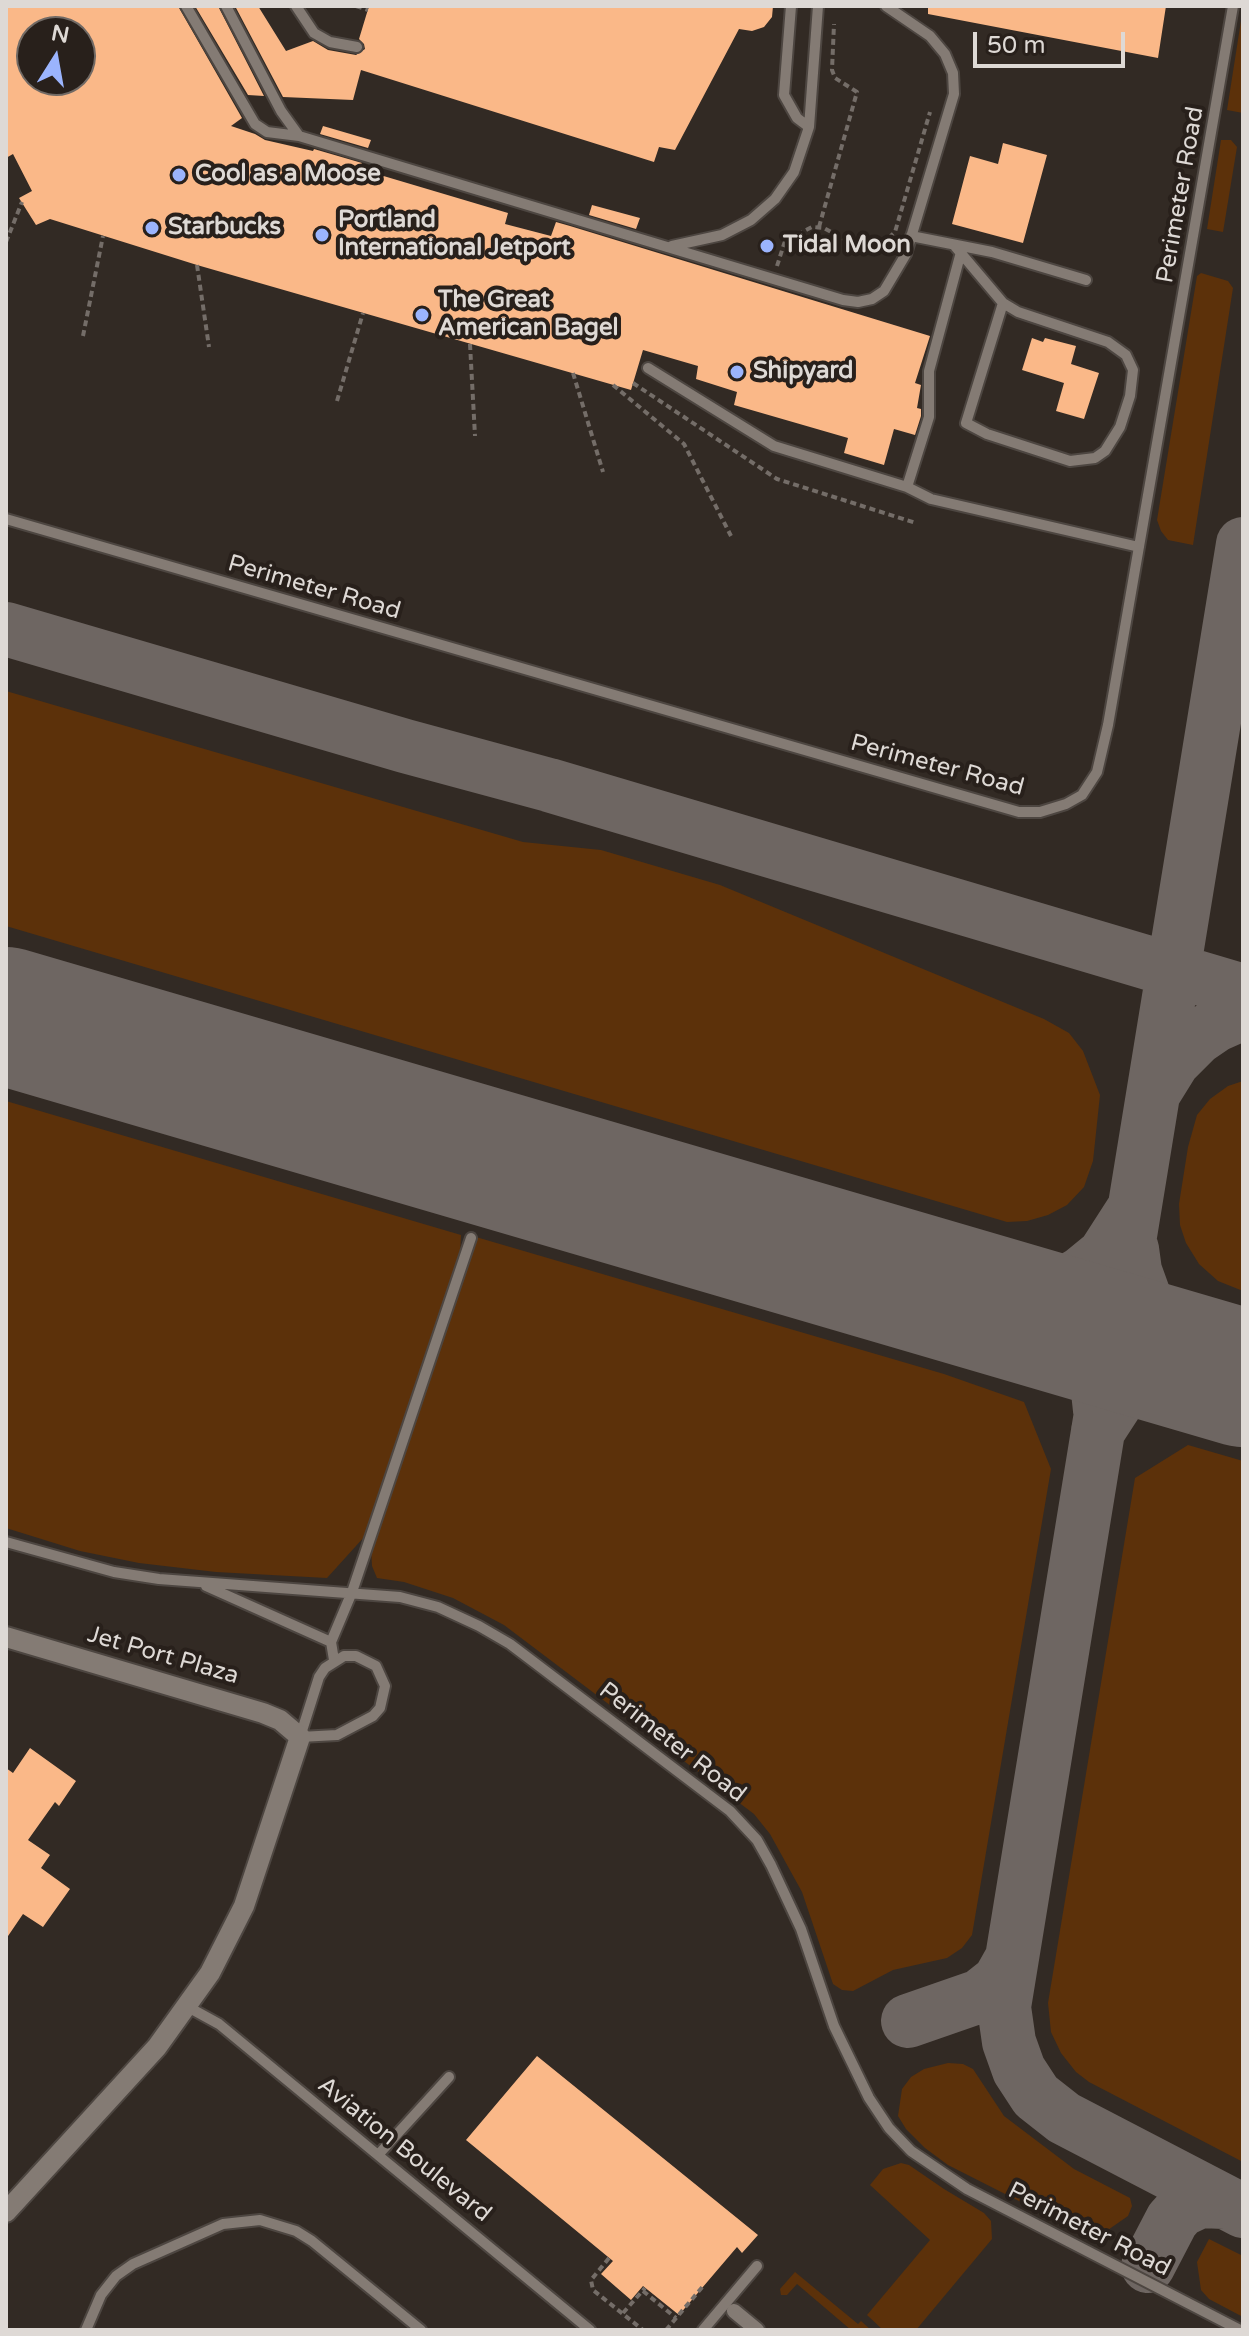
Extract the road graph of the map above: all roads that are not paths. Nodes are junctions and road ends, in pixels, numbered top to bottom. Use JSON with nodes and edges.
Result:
{"nodes":[{"id":1,"x":186,"y":6,"type":"edge"},
{"id":2,"x":226,"y":6,"type":"edge"},
{"id":3,"x":296,"y":6,"type":"edge"},
{"id":4,"x":791,"y":6,"type":"edge"},
{"id":5,"x":818,"y":6,"type":"edge"},
{"id":6,"x":886,"y":6,"type":"edge"},
{"id":7,"x":1233,"y":6,"type":"edge"},
{"id":8,"x":903,"y":11,"type":"edge"},
{"id":9,"x":357,"y":47,"type":"dead end"},
{"id":10,"x":809,"y":127,"type":"junction"},
{"id":11,"x":299,"y":136,"type":"junction"},
{"id":12,"x":911,"y":236,"type":"junction"},
{"id":13,"x":666,"y":247,"type":"junction"},
{"id":14,"x":957,"y":248,"type":"junction"},
{"id":15,"x":1086,"y":280,"type":"dead end"},
{"id":16,"x":1003,"y":303,"type":"junction"},
{"id":17,"x":648,"y":368,"type":"dead end"},
{"id":18,"x":907,"y":487,"type":"junction"},
{"id":19,"x":6,"y":519,"type":"edge"},
{"id":20,"x":1139,"y":547,"type":"junction"},
{"id":21,"x":471,"y":1238,"type":"dead end"},
{"id":22,"x":6,"y":1542,"type":"edge"},
{"id":23,"x":199,"y":1583,"type":"junction"},
{"id":24,"x":352,"y":1592,"type":"junction"},
{"id":25,"x":6,"y":1637,"type":"edge"},
{"id":26,"x":331,"y":1642,"type":"junction"},
{"id":27,"x":334,"y":1660,"type":"junction"},
{"id":28,"x":300,"y":1737,"type":"junction"},
{"id":29,"x":188,"y":2007,"type":"junction"},
{"id":30,"x":449,"y":2077,"type":"dead end"},
{"id":31,"x":378,"y":2155,"type":"junction"},
{"id":32,"x":6,"y":2212,"type":"edge"},
{"id":33,"x":757,"y":2266,"type":"dead end"},
{"id":34,"x":734,"y":2311,"type":"dead end"},
{"id":35,"x":86,"y":2330,"type":"edge"},
{"id":36,"x":421,"y":2330,"type":"edge"},
{"id":37,"x":590,"y":2330,"type":"edge"},
{"id":38,"x":703,"y":2330,"type":"edge"},
{"id":39,"x":757,"y":2330,"type":"edge"},
{"id":40,"x":1240,"y":2330,"type":"edge"}],
"edges":[{"from":1,"to":11,"type":"lane"},
{"from":2,"to":11,"type":"lane"},
{"from":3,"to":9,"type":"lane"},
{"from":4,"to":10,"type":"lane"},
{"from":5,"to":10,"type":"lane"},
{"from":6,"to":8,"type":"lane"},
{"from":7,"to":20,"type":"lane","name":"Perimeter Road"},
{"from":8,"to":12,"type":"lane"},
{"from":10,"to":13,"type":"lane"},
{"from":11,"to":13,"type":"lane"},
{"from":12,"to":13,"type":"lane"},
{"from":12,"to":14,"type":"lane"},
{"from":14,"to":15,"type":"lane"},
{"from":14,"to":16,"type":"lane"},
{"from":14,"to":18,"type":"lane"},
{"from":16,"to":16,"type":"lane"},
{"from":17,"to":18,"type":"lane"},
{"from":18,"to":20,"type":"lane"},
{"from":19,"to":20,"type":"lane","name":"Perimeter Road"},
{"from":21,"to":24,"type":"lane"},
{"from":22,"to":23,"type":"lane","name":"Perimeter Road"},
{"from":23,"to":24,"type":"lane","name":"Perimeter Road"},
{"from":23,"to":26,"type":"lane"},
{"from":24,"to":26,"type":"lane"},
{"from":24,"to":40,"type":"lane","name":"Perimeter Road"},
{"from":25,"to":28,"type":"street","name":"Jet Port Plaza"},
{"from":26,"to":27,"type":"lane"},
{"from":27,"to":28,"type":"lane"},
{"from":27,"to":28,"type":"lane"},
{"from":28,"to":29,"type":"street"},
{"from":29,"to":31,"type":"lane","name":"Aviation Boulevard"},
{"from":29,"to":32,"type":"street"},
{"from":30,"to":31,"type":"lane"},
{"from":31,"to":37,"type":"lane","name":"Aviation Boulevard"},
{"from":33,"to":38,"type":"lane"},
{"from":34,"to":39,"type":"street"},
{"from":35,"to":36,"type":"lane"}]}
